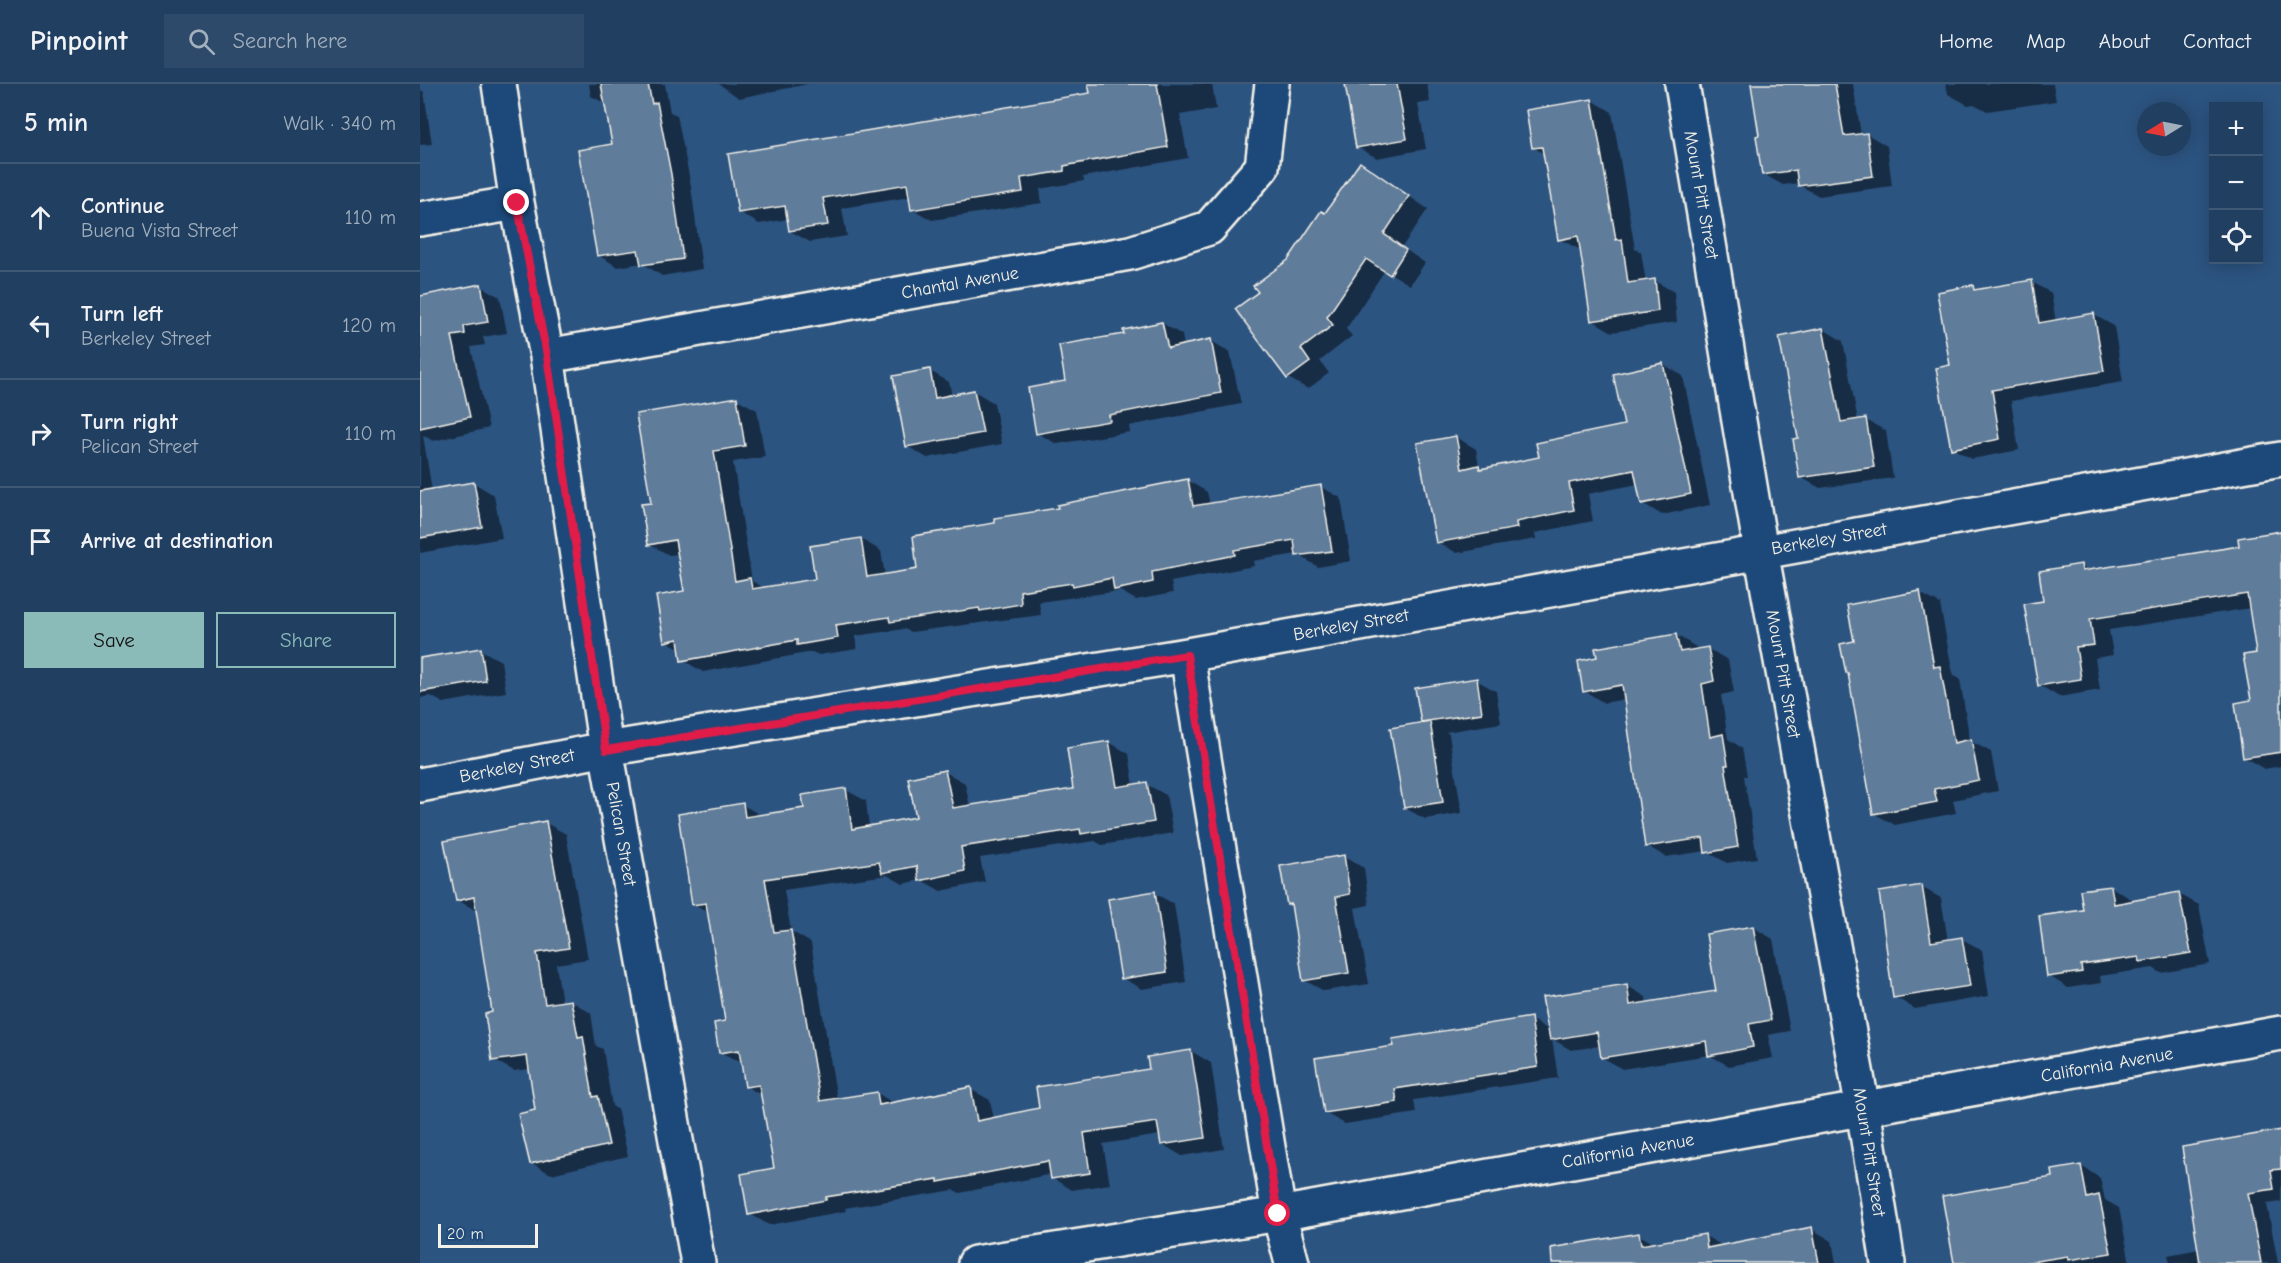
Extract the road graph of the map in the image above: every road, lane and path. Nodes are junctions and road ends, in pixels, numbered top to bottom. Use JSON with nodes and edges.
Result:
{"nodes":[{"id":1,"x":499,"y":84,"type":"edge"},
{"id":2,"x":1272,"y":84,"type":"edge"},
{"id":3,"x":1682,"y":84,"type":"edge"},
{"id":4,"x":517,"y":203,"type":"junction"},
{"id":5,"x":420,"y":219,"type":"edge"},
{"id":6,"x":547,"y":356,"type":"junction"},
{"id":7,"x":2281,"y":459,"type":"edge"},
{"id":8,"x":1761,"y":551,"type":"junction"},
{"id":9,"x":1187,"y":655,"type":"junction"},
{"id":10,"x":606,"y":750,"type":"junction"},
{"id":11,"x":420,"y":785,"type":"edge"},
{"id":12,"x":2281,"y":1033,"type":"edge"},
{"id":13,"x":1863,"y":1109,"type":"junction"},
{"id":14,"x":1278,"y":1214,"type":"junction"},
{"id":15,"x":698,"y":1263,"type":"edge"},
{"id":16,"x":975,"y":1263,"type":"edge"},
{"id":17,"x":1292,"y":1263,"type":"edge"},
{"id":18,"x":1888,"y":1263,"type":"edge"}],
"edges":[{"from":1,"to":4,"type":"street","name":"Pelican Street"},
{"from":2,"to":6,"type":"street","name":"Chantal Avenue"},
{"from":3,"to":8,"type":"street","name":"Mount Pitt Street"},
{"from":4,"to":5,"type":"street"},
{"from":4,"to":6,"type":"street","name":"Pelican Street"},
{"from":6,"to":10,"type":"street","name":"Pelican Street"},
{"from":7,"to":8,"type":"street","name":"Berkeley Street"},
{"from":8,"to":9,"type":"street","name":"Berkeley Street"},
{"from":8,"to":13,"type":"street","name":"Mount Pitt Street"},
{"from":9,"to":10,"type":"street","name":"Berkeley Street"},
{"from":9,"to":14,"type":"street"},
{"from":10,"to":11,"type":"street","name":"Berkeley Street"},
{"from":10,"to":15,"type":"street","name":"Pelican Street"},
{"from":12,"to":13,"type":"street","name":"California Avenue"},
{"from":13,"to":14,"type":"street","name":"California Avenue"},
{"from":13,"to":18,"type":"street","name":"Mount Pitt Street"},
{"from":14,"to":16,"type":"street","name":"California Avenue"},
{"from":14,"to":17,"type":"street"}]}
